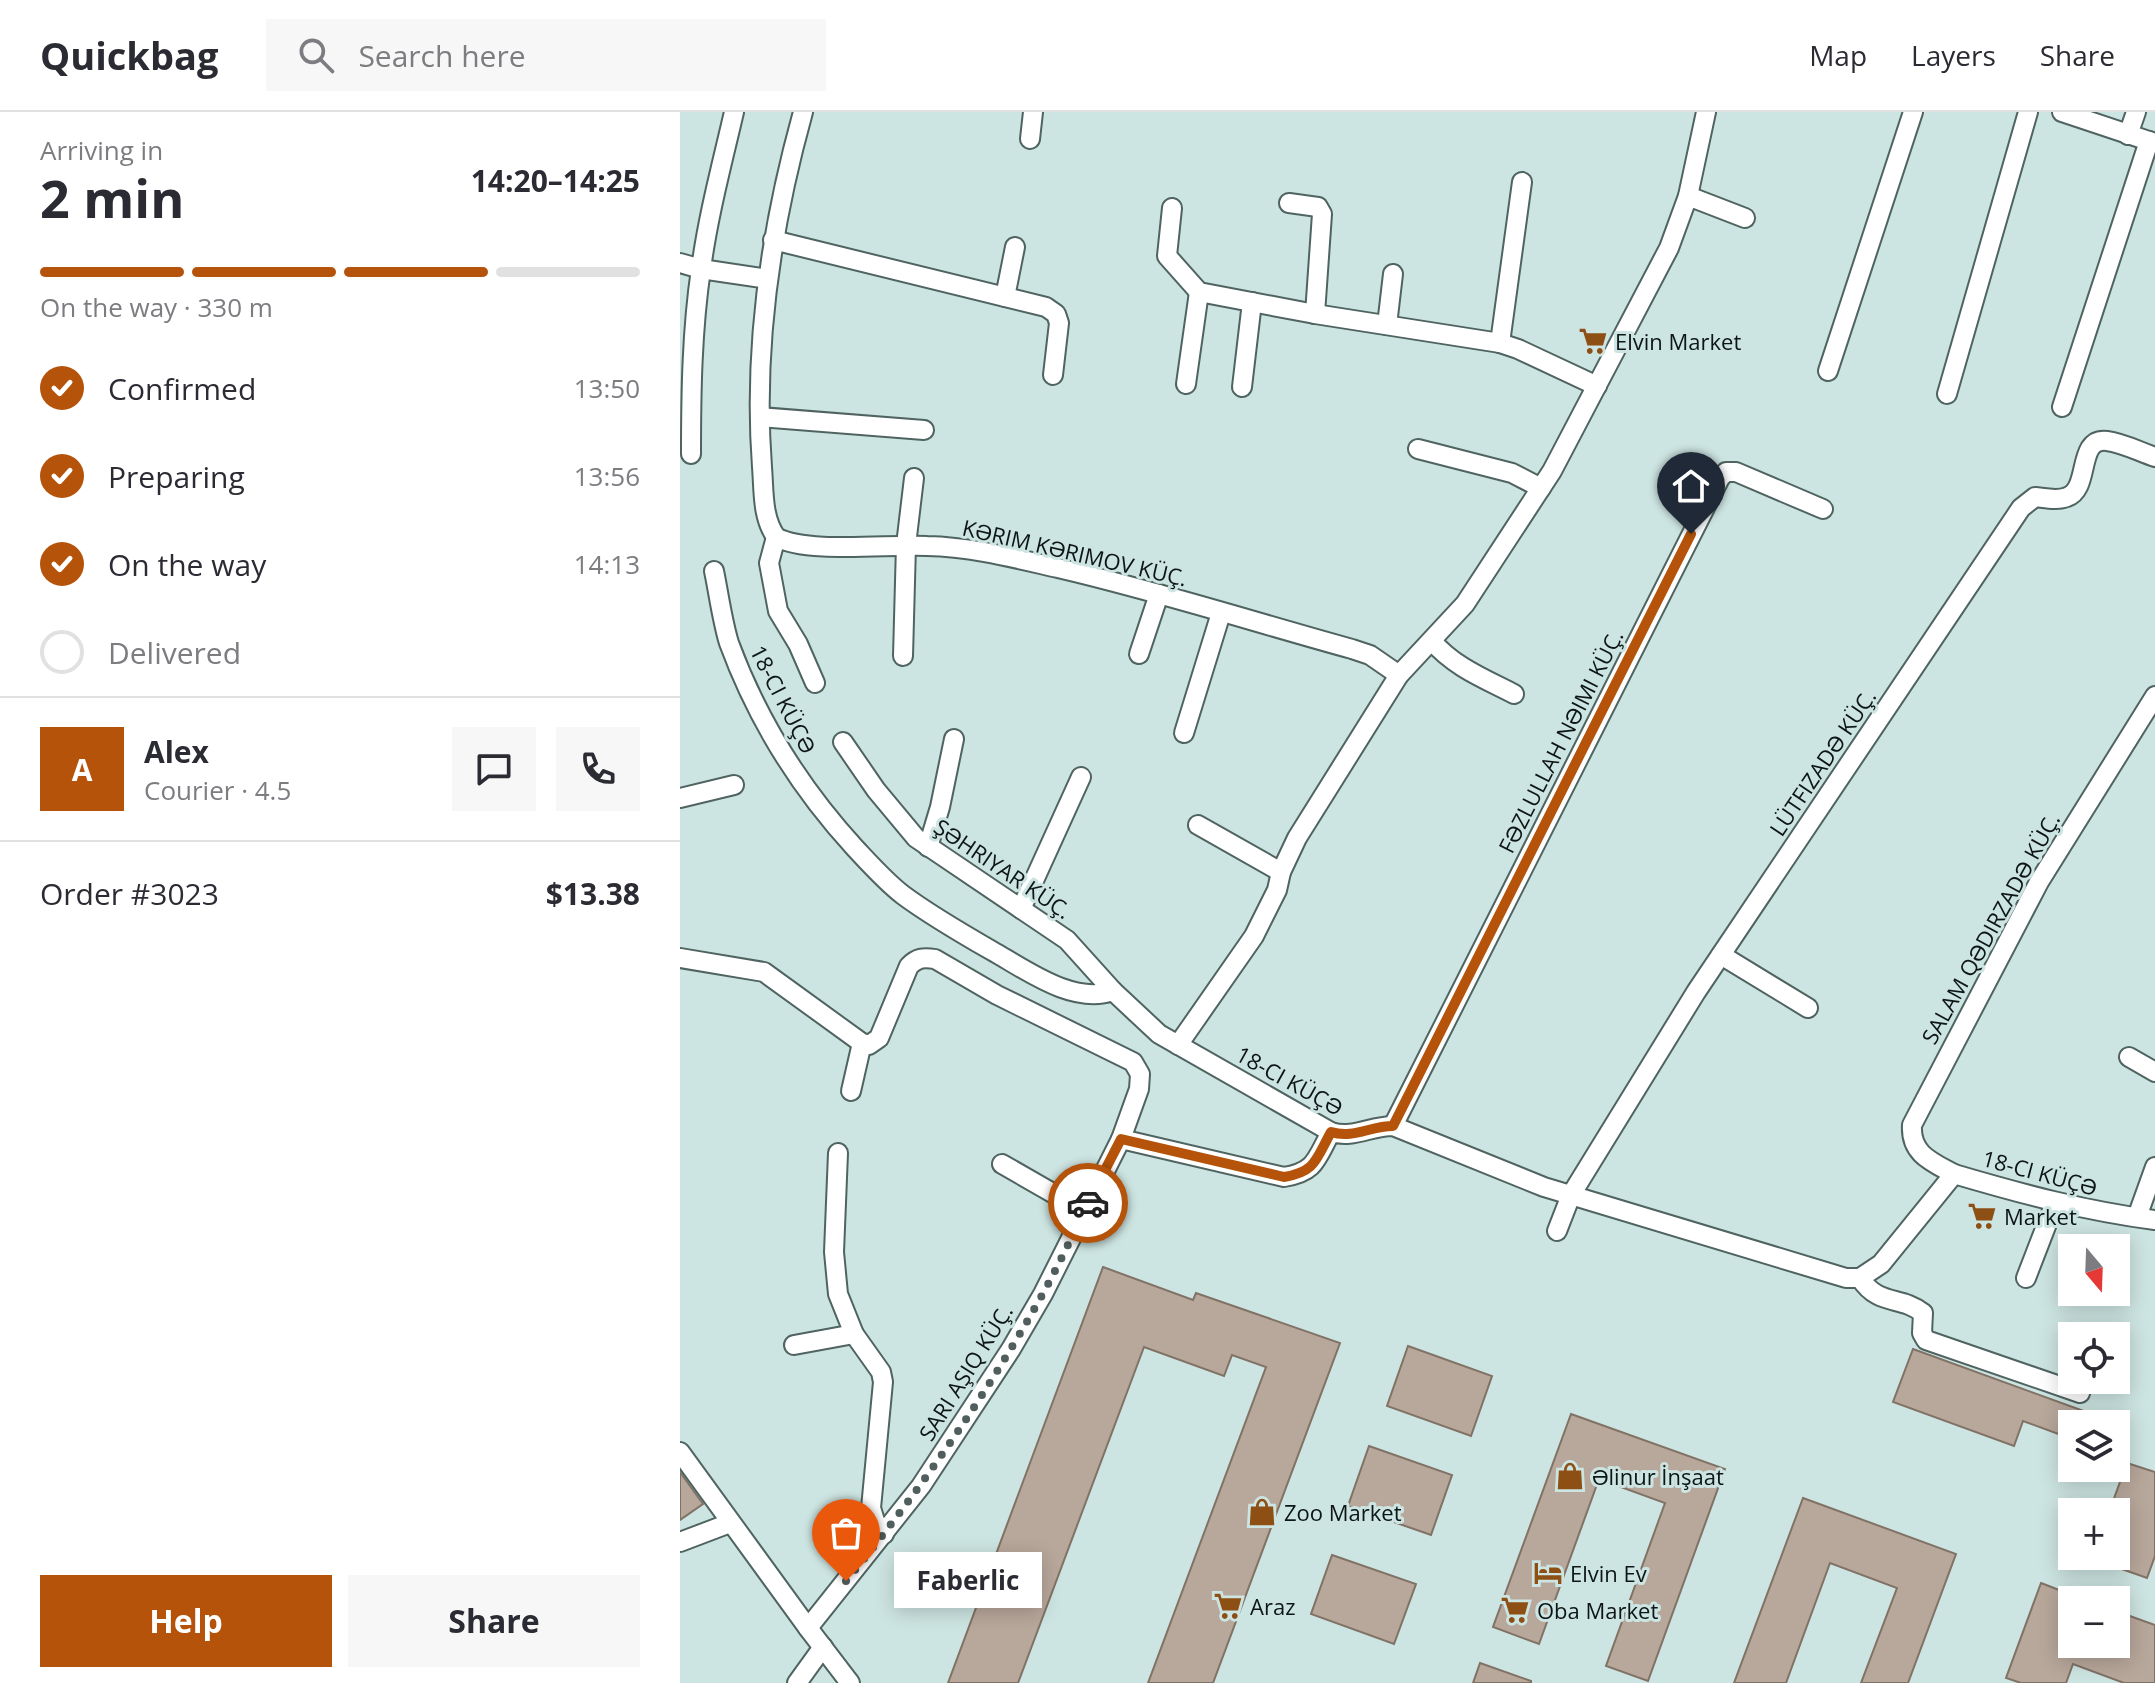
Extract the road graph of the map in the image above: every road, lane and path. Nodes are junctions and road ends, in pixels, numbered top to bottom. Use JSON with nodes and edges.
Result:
{"nodes":[{"id":1,"x":734,"y":112,"type":"edge"},
{"id":2,"x":803,"y":112,"type":"edge"},
{"id":3,"x":1033,"y":112,"type":"edge"},
{"id":4,"x":1706,"y":112,"type":"edge"},
{"id":5,"x":1913,"y":112,"type":"edge"},
{"id":6,"x":2028,"y":112,"type":"edge"},
{"id":7,"x":2062,"y":112,"type":"edge"},
{"id":8,"x":2136,"y":112,"type":"edge"},
{"id":9,"x":2128,"y":135,"type":"junction"},
{"id":10,"x":1030,"y":139,"type":"dead end"},
{"id":11,"x":2152,"y":142,"type":"edge"},
{"id":12,"x":1522,"y":182,"type":"dead end"},
{"id":13,"x":1688,"y":196,"type":"junction"},
{"id":14,"x":1289,"y":203,"type":"dead end"},
{"id":15,"x":1172,"y":208,"type":"dead end"},
{"id":16,"x":1745,"y":218,"type":"dead end"},
{"id":17,"x":773,"y":240,"type":"junction"},
{"id":18,"x":1015,"y":247,"type":"dead end"},
{"id":19,"x":680,"y":263,"type":"edge"},
{"id":20,"x":701,"y":269,"type":"junction"},
{"id":21,"x":1393,"y":274,"type":"dead end"},
{"id":22,"x":768,"y":279,"type":"junction"},
{"id":23,"x":1199,"y":292,"type":"junction"},
{"id":24,"x":1005,"y":297,"type":"junction"},
{"id":25,"x":1252,"y":302,"type":"junction"},
{"id":26,"x":1315,"y":314,"type":"junction"},
{"id":27,"x":1387,"y":325,"type":"junction"},
{"id":28,"x":1500,"y":343,"type":"junction"},
{"id":29,"x":1828,"y":371,"type":"dead end"},
{"id":30,"x":1053,"y":375,"type":"dead end"},
{"id":31,"x":1186,"y":384,"type":"dead end"},
{"id":32,"x":1597,"y":386,"type":"junction"},
{"id":33,"x":1242,"y":387,"type":"dead end"},
{"id":34,"x":1947,"y":394,"type":"dead end"},
{"id":35,"x":2062,"y":407,"type":"dead end"},
{"id":36,"x":760,"y":417,"type":"junction"},
{"id":37,"x":924,"y":430,"type":"dead end"},
{"id":38,"x":1418,"y":449,"type":"dead end"},
{"id":39,"x":691,"y":454,"type":"dead end"},
{"id":40,"x":2155,"y":457,"type":"edge"},
{"id":41,"x":914,"y":478,"type":"dead end"},
{"id":42,"x":1541,"y":488,"type":"junction"},
{"id":43,"x":1823,"y":509,"type":"dead end"},
{"id":44,"x":776,"y":537,"type":"junction"},
{"id":45,"x":906,"y":545,"type":"junction"},
{"id":46,"x":714,"y":571,"type":"dead end"},
{"id":47,"x":1159,"y":594,"type":"junction"},
{"id":48,"x":1221,"y":613,"type":"junction"},
{"id":49,"x":1432,"y":641,"type":"junction"},
{"id":50,"x":1139,"y":654,"type":"dead end"},
{"id":51,"x":903,"y":656,"type":"dead end"},
{"id":52,"x":1399,"y":675,"type":"junction"},
{"id":53,"x":815,"y":683,"type":"dead end"},
{"id":54,"x":1514,"y":694,"type":"dead end"},
{"id":55,"x":2155,"y":696,"type":"edge"},
{"id":56,"x":1184,"y":733,"type":"dead end"},
{"id":57,"x":954,"y":739,"type":"dead end"},
{"id":58,"x":843,"y":742,"type":"dead end"},
{"id":59,"x":1081,"y":777,"type":"dead end"},
{"id":60,"x":734,"y":785,"type":"dead end"},
{"id":61,"x":680,"y":798,"type":"edge"},
{"id":62,"x":1198,"y":825,"type":"dead end"},
{"id":63,"x":928,"y":847,"type":"junction"},
{"id":64,"x":1281,"y":872,"type":"junction"},
{"id":65,"x":1021,"y":909,"type":"junction"},
{"id":66,"x":1721,"y":955,"type":"junction"},
{"id":67,"x":680,"y":958,"type":"edge"},
{"id":68,"x":1113,"y":991,"type":"junction"},
{"id":69,"x":1808,"y":1008,"type":"dead end"},
{"id":70,"x":862,"y":1043,"type":"junction"},
{"id":71,"x":1178,"y":1045,"type":"junction"},
{"id":72,"x":2129,"y":1057,"type":"dead end"},
{"id":73,"x":2155,"y":1072,"type":"edge"},
{"id":74,"x":851,"y":1091,"type":"dead end"},
{"id":75,"x":1393,"y":1126,"type":"junction"},
{"id":76,"x":1331,"y":1132,"type":"junction"},
{"id":77,"x":1121,"y":1139,"type":"junction"},
{"id":78,"x":838,"y":1153,"type":"dead end"},
{"id":79,"x":1002,"y":1164,"type":"dead end"},
{"id":80,"x":2155,"y":1167,"type":"edge"},
{"id":81,"x":1954,"y":1174,"type":"junction"},
{"id":82,"x":1571,"y":1195,"type":"junction"},
{"id":83,"x":2055,"y":1203,"type":"junction"},
{"id":84,"x":1084,"y":1211,"type":"junction"},
{"id":85,"x":2146,"y":1218,"type":"edge"},
{"id":86,"x":1557,"y":1231,"type":"dead end"},
{"id":87,"x":1860,"y":1278,"type":"junction"},
{"id":88,"x":2026,"y":1278,"type":"dead end"},
{"id":89,"x":854,"y":1334,"type":"junction"},
{"id":90,"x":794,"y":1345,"type":"dead end"},
{"id":91,"x":2058,"y":1385,"type":"edge"},
{"id":92,"x":680,"y":1452,"type":"edge"},
{"id":93,"x":730,"y":1523,"type":"junction"},
{"id":94,"x":884,"y":1534,"type":"junction"},
{"id":95,"x":680,"y":1542,"type":"edge"},
{"id":96,"x":808,"y":1628,"type":"junction"},
{"id":97,"x":823,"y":1647,"type":"junction"},
{"id":98,"x":797,"y":1683,"type":"edge"},
{"id":99,"x":850,"y":1683,"type":"edge"}],
"edges":[{"from":1,"to":20,"type":"street"},
{"from":2,"to":17,"type":"street"},
{"from":3,"to":10,"type":"street"},
{"from":4,"to":13,"type":"street"},
{"from":5,"to":29,"type":"street"},
{"from":6,"to":34,"type":"street"},
{"from":7,"to":9,"type":"street"},
{"from":8,"to":9,"type":"street"},
{"from":9,"to":11,"type":"street"},
{"from":11,"to":35,"type":"street"},
{"from":12,"to":28,"type":"street"},
{"from":13,"to":16,"type":"street"},
{"from":13,"to":32,"type":"street"},
{"from":14,"to":26,"type":"street"},
{"from":15,"to":23,"type":"street"},
{"from":17,"to":22,"type":"street"},
{"from":17,"to":24,"type":"street"},
{"from":18,"to":24,"type":"street"},
{"from":19,"to":20,"type":"street"},
{"from":20,"to":22,"type":"street"},
{"from":20,"to":39,"type":"street"},
{"from":21,"to":27,"type":"street"},
{"from":22,"to":36,"type":"street"},
{"from":23,"to":25,"type":"street"},
{"from":23,"to":31,"type":"street"},
{"from":24,"to":30,"type":"street"},
{"from":25,"to":26,"type":"street"},
{"from":25,"to":33,"type":"street"},
{"from":26,"to":27,"type":"street"},
{"from":27,"to":28,"type":"street"},
{"from":28,"to":32,"type":"street"},
{"from":32,"to":42,"type":"street"},
{"from":36,"to":37,"type":"street"},
{"from":36,"to":44,"type":"street"},
{"from":38,"to":42,"type":"street"},
{"from":40,"to":66,"type":"street","name":"LÜTFIZADƏ KÜÇ."},
{"from":41,"to":45,"type":"street"},
{"from":42,"to":49,"type":"street"},
{"from":43,"to":75,"type":"street","name":"FƏZLULLAH NƏIMI KÜÇ."},
{"from":44,"to":45,"type":"street","name":"KƏRIM KƏRIMOV KÜÇ."},
{"from":44,"to":53,"type":"street"},
{"from":45,"to":47,"type":"street","name":"KƏRIM KƏRIMOV KÜÇ."},
{"from":45,"to":51,"type":"street"},
{"from":46,"to":68,"type":"street","name":"18-CI KÜÇƏ"},
{"from":47,"to":48,"type":"street","name":"KƏRIM KƏRIMOV KÜÇ."},
{"from":47,"to":50,"type":"street"},
{"from":48,"to":52,"type":"street","name":"KƏRIM KƏRIMOV KÜÇ."},
{"from":48,"to":56,"type":"street"},
{"from":49,"to":52,"type":"street"},
{"from":49,"to":54,"type":"street"},
{"from":52,"to":64,"type":"street"},
{"from":55,"to":81,"type":"street","name":"SALAM QƏDIRZADƏ KÜÇ."},
{"from":57,"to":63,"type":"street"},
{"from":58,"to":63,"type":"street","name":"ŞƏHRIYAR KÜÇ."},
{"from":59,"to":65,"type":"street"},
{"from":60,"to":61,"type":"street"},
{"from":62,"to":64,"type":"street"},
{"from":63,"to":65,"type":"street","name":"ŞƏHRIYAR KÜÇ."},
{"from":64,"to":71,"type":"street"},
{"from":65,"to":68,"type":"street","name":"ŞƏHRIYAR KÜÇ."},
{"from":66,"to":69,"type":"street"},
{"from":66,"to":82,"type":"street","name":"LÜTFIZADƏ KÜÇ."},
{"from":67,"to":70,"type":"street"},
{"from":68,"to":71,"type":"street","name":"18-CI KÜÇƏ"},
{"from":70,"to":74,"type":"street"},
{"from":70,"to":77,"type":"street"},
{"from":71,"to":76,"type":"street","name":"18-CI KÜÇƏ"},
{"from":72,"to":73,"type":"street"},
{"from":75,"to":76,"type":"street","name":"18-CI KÜÇƏ"},
{"from":75,"to":82,"type":"street"},
{"from":76,"to":77,"type":"street"},
{"from":77,"to":84,"type":"street"},
{"from":78,"to":89,"type":"street"},
{"from":79,"to":84,"type":"street"},
{"from":80,"to":85,"type":"street"},
{"from":81,"to":83,"type":"street","name":"18-CI KÜÇƏ"},
{"from":81,"to":87,"type":"street","name":"18-CI KÜÇƏ"},
{"from":82,"to":86,"type":"street","name":"LÜTFIZADƏ KÜÇ."},
{"from":82,"to":87,"type":"street"},
{"from":83,"to":85,"type":"street","name":"18-CI KÜÇƏ"},
{"from":83,"to":88,"type":"street"},
{"from":84,"to":94,"type":"street"},
{"from":87,"to":91,"type":"street"},
{"from":89,"to":90,"type":"street"},
{"from":89,"to":94,"type":"street"},
{"from":92,"to":93,"type":"street"},
{"from":93,"to":95,"type":"street"},
{"from":93,"to":96,"type":"street"},
{"from":94,"to":96,"type":"street"},
{"from":96,"to":97,"type":"street"},
{"from":97,"to":98,"type":"street"},
{"from":97,"to":99,"type":"street"}]}
